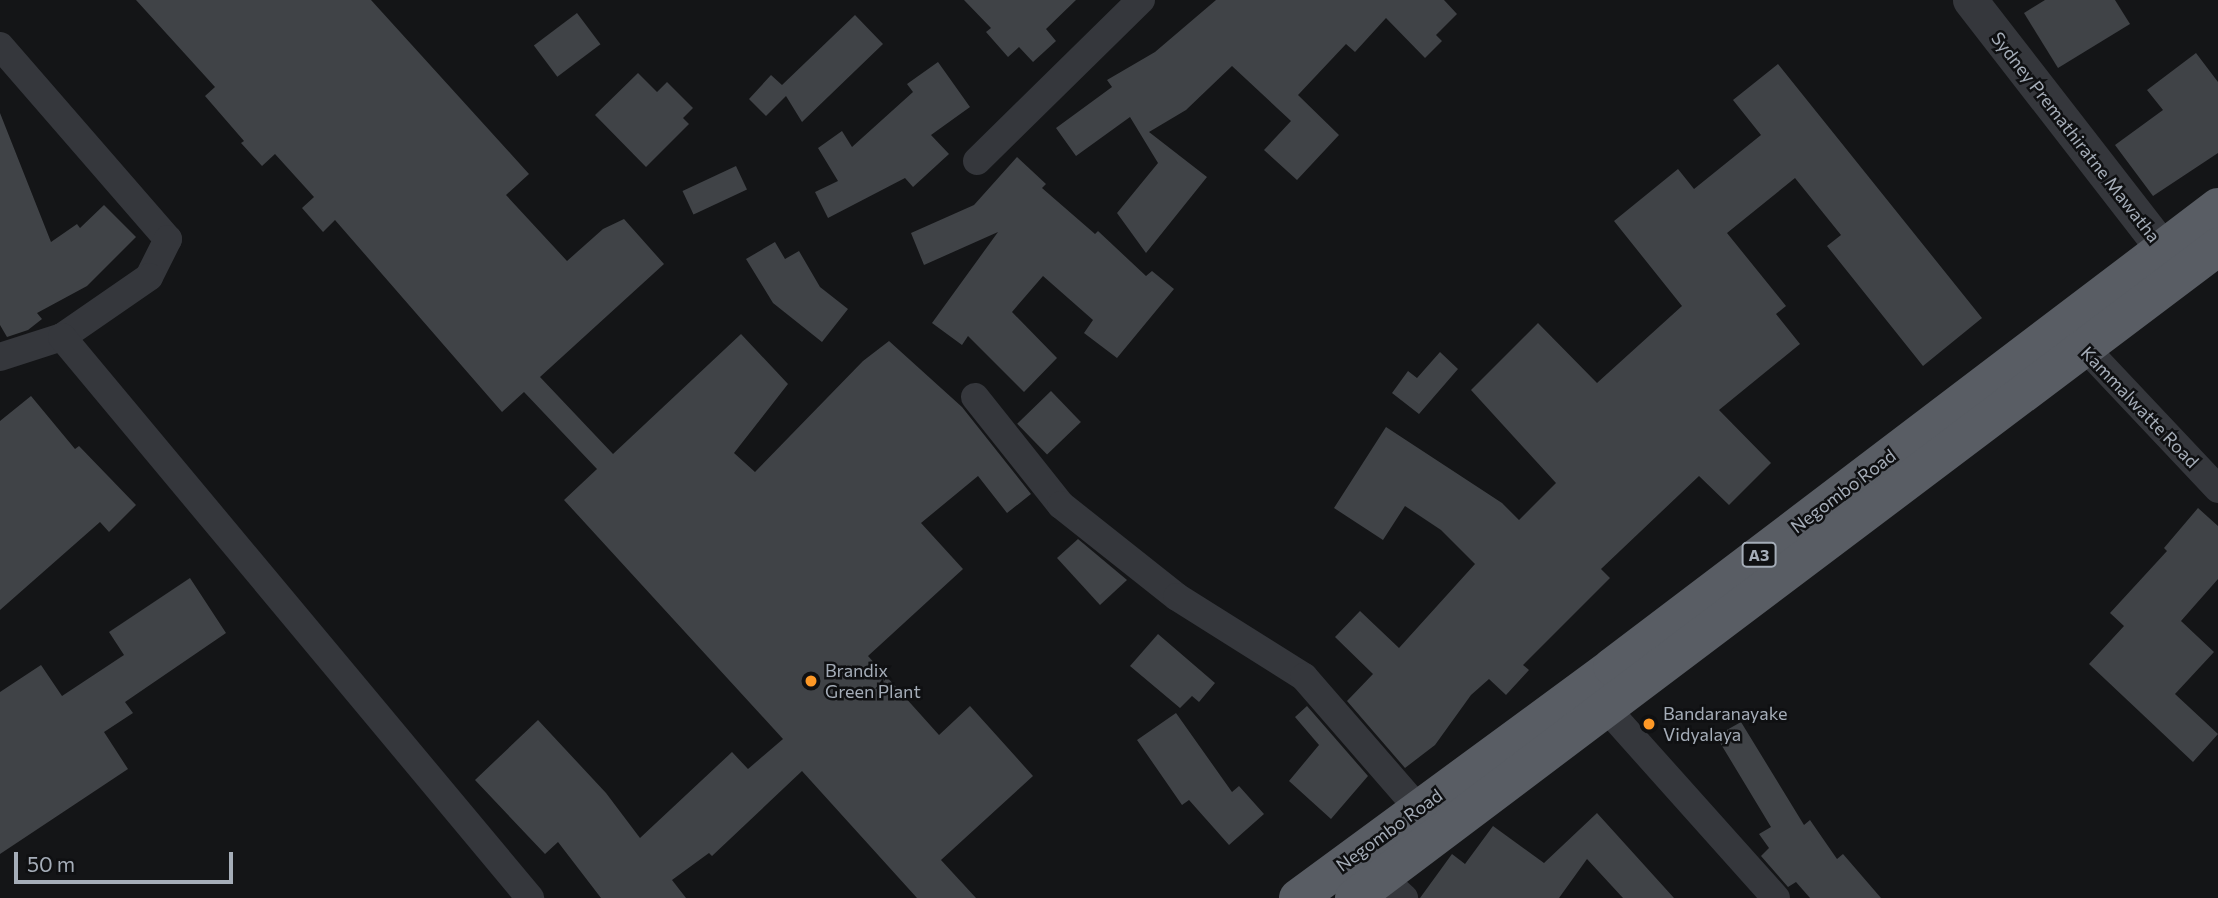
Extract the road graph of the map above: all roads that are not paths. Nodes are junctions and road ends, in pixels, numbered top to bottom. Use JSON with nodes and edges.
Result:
{"nodes":[{"id":1,"x":1141,"y":0,"type":"edge"},
{"id":2,"x":1970,"y":0,"type":"edge"},
{"id":3,"x":0,"y":46,"type":"edge"},
{"id":4,"x":977,"y":161,"type":"dead end"},
{"id":5,"x":2218,"y":207,"type":"edge"},
{"id":6,"x":2218,"y":247,"type":"edge"},
{"id":7,"x":2172,"y":261,"type":"junction"},
{"id":8,"x":2073,"y":336,"type":"junction"},
{"id":9,"x":62,"y":337,"type":"junction"},
{"id":10,"x":0,"y":357,"type":"edge"},
{"id":11,"x":975,"y":397,"type":"dead end"},
{"id":12,"x":2218,"y":489,"type":"edge"},
{"id":13,"x":1606,"y":708,"type":"junction"},
{"id":14,"x":1418,"y":808,"type":"junction"},
{"id":15,"x":1374,"y":882,"type":"edge"},
{"id":16,"x":530,"y":898,"type":"edge"},
{"id":17,"x":1298,"y":898,"type":"edge"},
{"id":18,"x":1776,"y":898,"type":"edge"}],
"edges":[{"from":1,"to":4,"type":"street"},
{"from":2,"to":7,"type":"street","name":"Sydney Premathiratne Mawatha"},
{"from":3,"to":9,"type":"street"},
{"from":5,"to":7,"type":"highway","name":"Negombo Road","number":"A3"},
{"from":6,"to":7,"type":"highway","name":"Negombo Road","number":"A3"},
{"from":7,"to":8,"type":"highway","name":"Negombo Road","number":"A3"},
{"from":8,"to":12,"type":"street","name":"Kammalwatte Road"},
{"from":8,"to":13,"type":"highway","name":"Negombo Road","number":"A3"},
{"from":8,"to":14,"type":"highway","name":"Negombo Road","number":"A3"},
{"from":9,"to":10,"type":"street"},
{"from":9,"to":16,"type":"street"},
{"from":11,"to":14,"type":"street"},
{"from":13,"to":15,"type":"highway","name":"Negombo Road","number":"A3"},
{"from":13,"to":18,"type":"street"},
{"from":14,"to":15,"type":"highway","name":"Negombo Road","number":"A3"},
{"from":15,"to":17,"type":"highway","name":"Negombo Road","number":"A3"}]}
